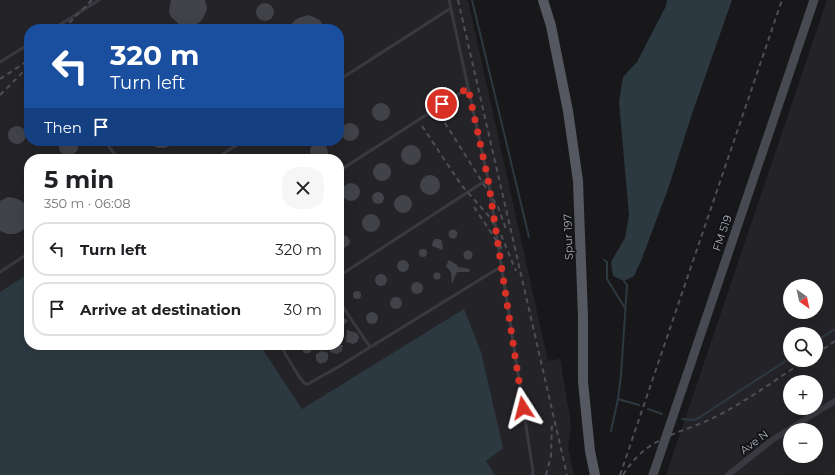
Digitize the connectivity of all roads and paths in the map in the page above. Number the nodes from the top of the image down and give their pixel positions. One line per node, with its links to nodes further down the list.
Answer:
1 (99, 0): 6 (lane)
2 (449, 0): 5 (lane)
3 (543, 0): 24 (main road, Spur 197)
4 (814, 0): 25 (main road, FM 519 / FM 519)
5 (451, 8): 9 (lane); 10 (lane)
6 (61, 24)
7 (24, 47): 8 (lane)
8 (0, 62)
9 (344, 77)
10 (468, 88): 13 (lane); 14 (lane)
11 (235, 146): 12 (lane)
12 (223, 154)
13 (344, 168)
14 (488, 179): 16 (lane); 18 (lane)
15 (24, 256): 17 (lane)
16 (502, 266): 20 (lane); 23 (lane)
17 (0, 272)
18 (344, 273)
19 (344, 308): 20 (lane)
20 (370, 347): 21 (lane)
21 (283, 350)
22 (835, 401): 26 (street, Ave N)
23 (532, 475)
24 (595, 475)
25 (653, 475)
26 (728, 475)

